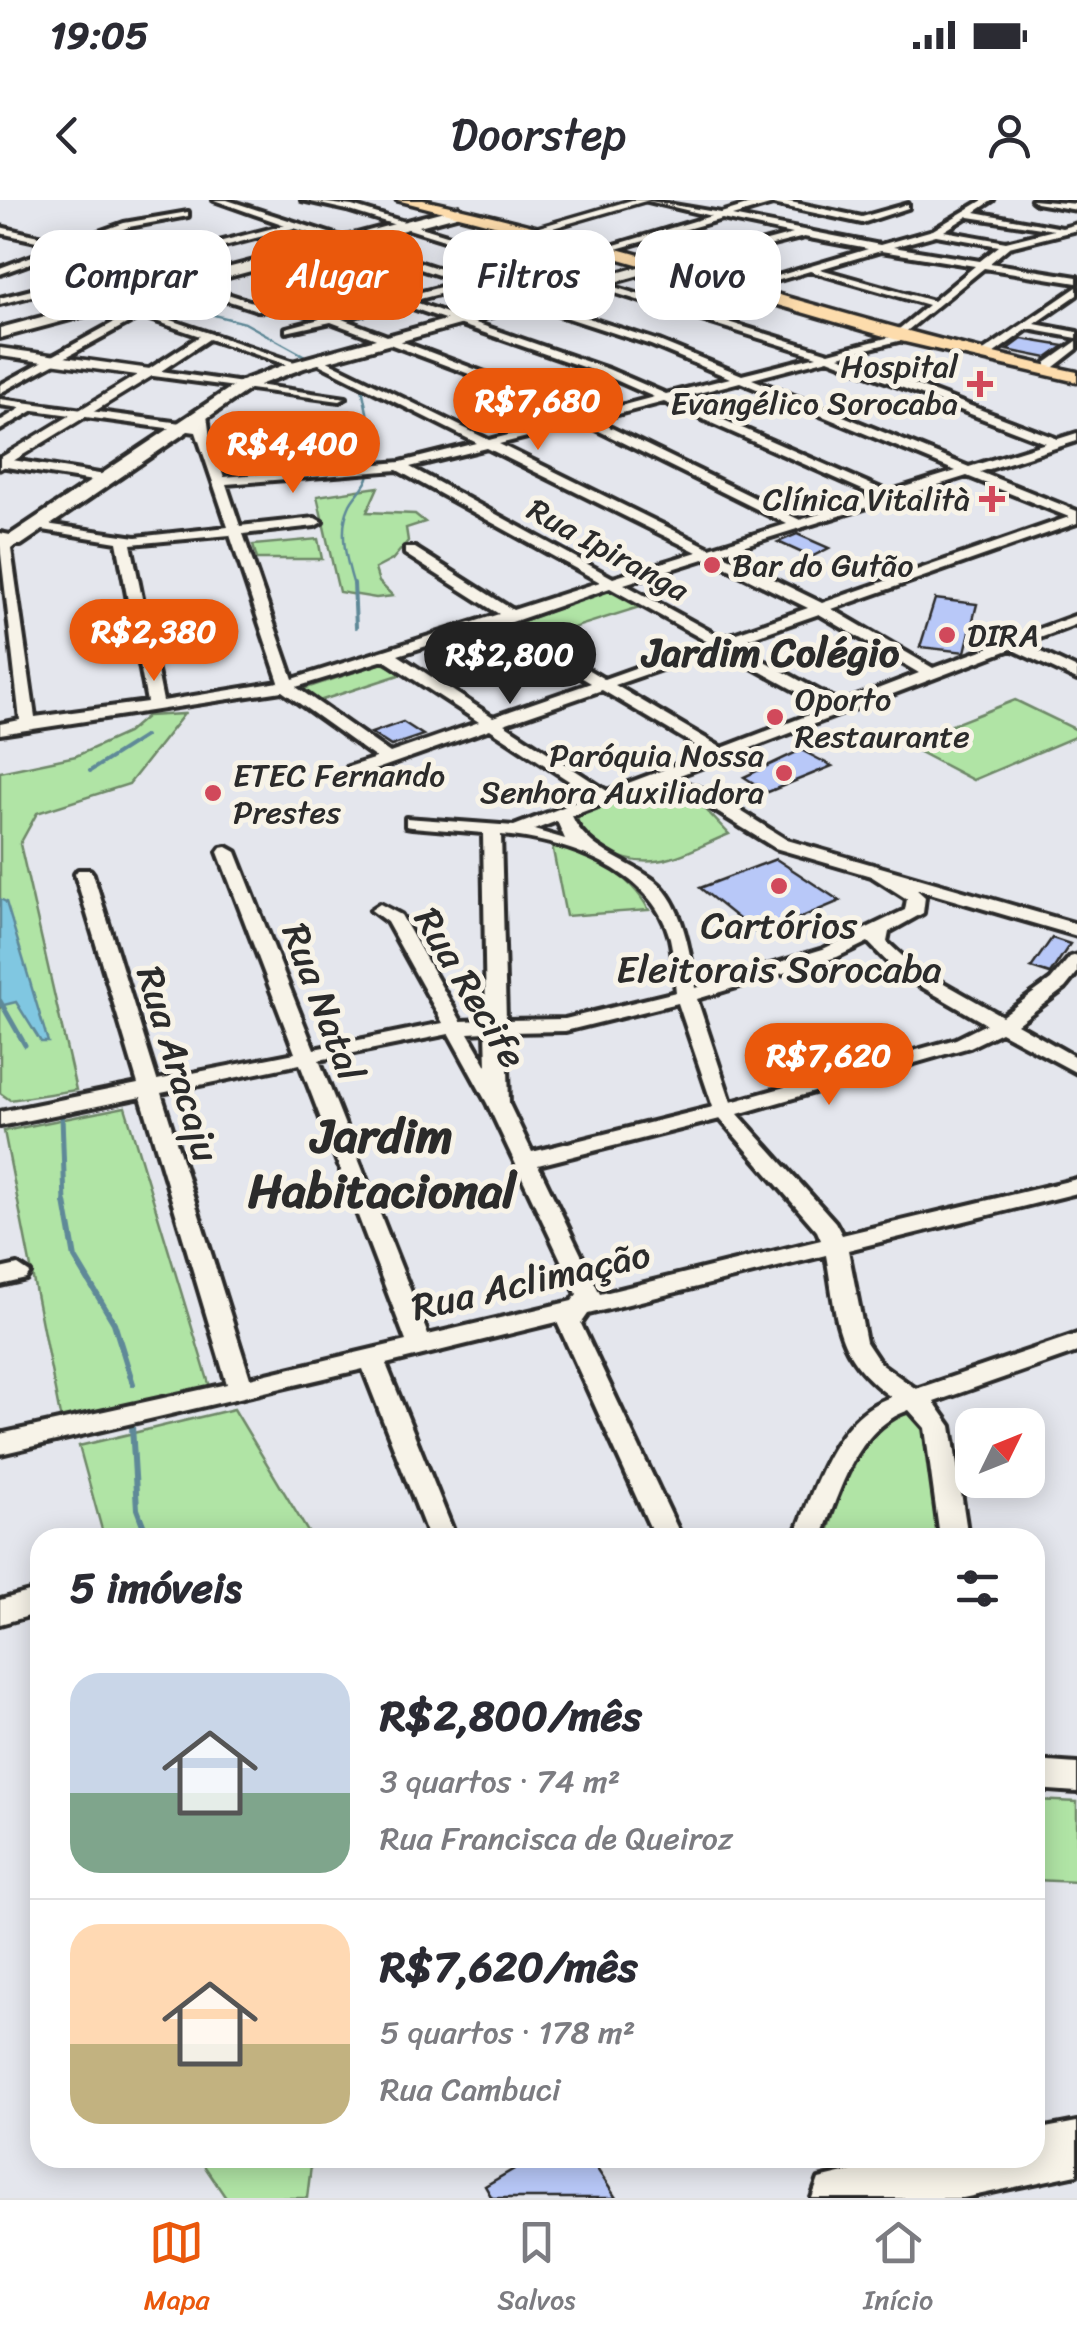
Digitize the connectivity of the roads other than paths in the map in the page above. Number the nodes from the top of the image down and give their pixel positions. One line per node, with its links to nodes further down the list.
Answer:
1 (181, 200): 22 (street)
2 (218, 200): 13 (street)
3 (300, 200): 18 (street)
4 (404, 200): 14 (main road)
5 (426, 200): 20 (main road)
6 (646, 200): 16 (street); 20 (street)
7 (772, 200): 8 (street); 16 (street)
8 (879, 200)
9 (989, 200): 15 (street)
10 (1036, 200): 12 (street)
11 (271, 206): 13 (street)
12 (1077, 207)
13 (252, 211): 17 (street)
14 (458, 212): 18 (main road); 20 (main road)
15 (968, 214): 19 (street); 26 (street)
16 (720, 216): 27 (street); 33 (street)
17 (296, 225): 23 (street); 31 (street)
18 (406, 226): 24 (main road); 29 (street)
19 (1072, 228): 32 (street)
20 (538, 229): 25 (main road)
21 (0, 230): 28 (street)
22 (114, 230)
23 (310, 230)
24 (391, 230)
25 (542, 230)
26 (936, 232): 32 (street); 34 (street)
27 (804, 234): 30 (street); 34 (street)
28 (30, 237)
29 (443, 238)
30 (781, 240)
31 (231, 241)
32 (1006, 245): 36 (street)
33 (615, 246)
34 (883, 249): 36 (street); 38 (street)
35 (30, 259): 37 (street)
36 (980, 264): 41 (street); 48 (street)
37 (2, 268): 39 (street)
38 (814, 270): 40 (street); 48 (street)
39 (25, 274)
40 (781, 278)
41 (1077, 280)
42 (615, 290): 67 (street)
43 (1077, 290): 58 (street)
44 (30, 294): 47 (street)
45 (781, 296): 61 (main road)
46 (781, 299): 61 (main road)
47 (0, 301)
48 (934, 304): 61 (street)
49 (423, 308): 57 (street)
50 (48, 320): 60 (main road)
51 (125, 320): 69 (street)
52 (160, 320): 63 (street)
53 (328, 320): 59 (street)
54 (335, 320): 64 (street)
55 (464, 320): 57 (main road)
56 (584, 320): 75 (street)
57 (460, 321): 64 (main road); 78 (street)
58 (1026, 326): 62 (street); 68 (street)
59 (290, 330)
60 (0, 333)
61 (898, 334): 67 (street); 68 (main road); 74 (main road)
62 (1077, 335)
63 (207, 336): 72 (street); 73 (street)
64 (390, 340): 70 (main road); 83 (street)
65 (1077, 344): 71 (street)
66 (0, 352): 69 (street)
67 (824, 354): 75 (street); 88 (street)
68 (986, 354): 71 (main road)
69 (52, 358): 73 (street); 77 (street)
70 (319, 360): 72 (main road); 89 (street)
71 (1050, 365): 74 (main road)
72 (298, 366): 76 (main road)
73 (150, 373): 76 (street); 82 (street)
74 (1077, 374)
75 (736, 377): 78 (street); 92 (street)
76 (245, 385): 79 (street); 86 (main road)
77 (0, 390)
78 (661, 396): 83 (street); 95 (street)
79 (340, 398)
80 (0, 402): 81 (street)
81 (32, 407): 82 (street); 84 (street)
82 (82, 414): 85 (street); 90 (street)
83 (578, 418): 89 (street); 98 (street)
84 (0, 426)
85 (180, 428): 86 (main road); 93 (main road)
86 (203, 429): 87 (street); 94 (street)
87 (342, 432)
88 (1070, 438): 92 (street)
89 (486, 442): 91 (street); 104 (street)
90 (0, 463): 93 (street)
91 (392, 465): 94 (street); 105 (street, Rua Ipiranga)
92 (968, 472): 95 (street); 96 (street)
93 (105, 479): 99 (main road)
94 (219, 481): 100 (street)
95 (888, 498): 98 (street)
96 (1077, 518): 106 (street)
97 (315, 522): 100 (street)
98 (800, 524): 104 (street)
99 (37, 525): 101 (main road); 102 (street)
100 (236, 530): 102 (street); 116 (street)
101 (7, 540): 112 (street)
102 (123, 540): 118 (street)
103 (410, 551): 107 (street)
104 (709, 553): 105 (street); 106 (street)
105 (613, 583): 107 (street); 109 (street, Rua Ipiranga)
106 (822, 609): 109 (street); 114 (street)
107 (505, 617): 111 (street); 117 (street)
108 (1077, 619): 110 (street)
109 (722, 644): 117 (street); 119 (street, Rua Ipiranga)
110 (1012, 644): 114 (street); 115 (street)
111 (388, 655): 116 (street); 121 (street)
112 (22, 670): 113 (street); 120 (street)
113 (0, 674)
114 (932, 675): 119 (street)
115 (1077, 675)
116 (288, 685): 118 (street); 124 (street)
117 (604, 685): 121 (street); 123 (street)
118 (156, 707): 120 (street)
119 (842, 710): 123 (street)
120 (28, 722): 122 (street)
121 (493, 724): 124 (street); 128 (street)
122 (0, 728)
123 (723, 756): 125 (street)
124 (388, 759): 126 (street)
125 (703, 762): 127 (street); 129 (street)
126 (354, 771)
127 (654, 781): 128 (street); 129 (street)
128 (606, 798): 130 (street)
129 (714, 802): 136 (street)
130 (563, 814): 133 (street); 134 (street)
131 (412, 822): 132 (street)
132 (492, 830): 133 (street); 151 (street)
133 (516, 831): 134 (street)
134 (592, 851): 145 (street)
135 (227, 852): 152 (street, Rua Natal)
136 (877, 872): 138 (street); 140 (street)
137 (84, 874): 154 (street, Rua Aracaju)
138 (941, 890): 140 (street); 141 (street)
139 (380, 910): 150 (street, Rua Recife)
140 (914, 913): 142 (street)
141 (1077, 930)
142 (880, 932): 143 (street); 146 (street)
143 (830, 953): 146 (street); 147 (street)
144 (1077, 960): 149 (street)
145 (686, 968): 147 (street); 148 (street)
146 (905, 970): 149 (street)
147 (734, 984): 148 (street)
148 (686, 996): 151 (street); 156 (street)
149 (1003, 1025): 153 (street); 156 (street)
150 (452, 1026): 151 (street); 152 (street); 155 (street, Rua Recife)
151 (499, 1027): 155 (street)
152 (306, 1056): 154 (street); 163 (street, Rua Natal)
153 (1077, 1067)
154 (149, 1088): 157 (street); 165 (street, Rua Aracaju)
155 (498, 1104): 158 (street, Rua Recife)
156 (725, 1111): 158 (street); 160 (street)
157 (4, 1115)
158 (529, 1160): 161 (street, Rua Recife)
159 (1077, 1186): 160 (street, Rua Aclimação)
160 (833, 1243): 161 (street, Rua Aclimação); 166 (street)
161 (576, 1310): 163 (street, Rua Aclimação); 169 (street)
162 (1077, 1343): 166 (street)
163 (420, 1345): 164 (street, Rua Aclimação)
164 (371, 1358): 165 (street, Rua Aclimação); 168 (street)
165 (241, 1389): 167 (street, Rua Aclimação)
166 (908, 1398): 170 (street); 171 (street)
167 (0, 1444)
168 (439, 1528)
169 (664, 1528)
170 (811, 1528)
171 (953, 1528)
172 (30, 1604): 173 (street)
173 (0, 1612)
174 (1045, 1776): 175 (street)
175 (1077, 1778)
176 (971, 2175): 177 (main road)
177 (838, 2198)

